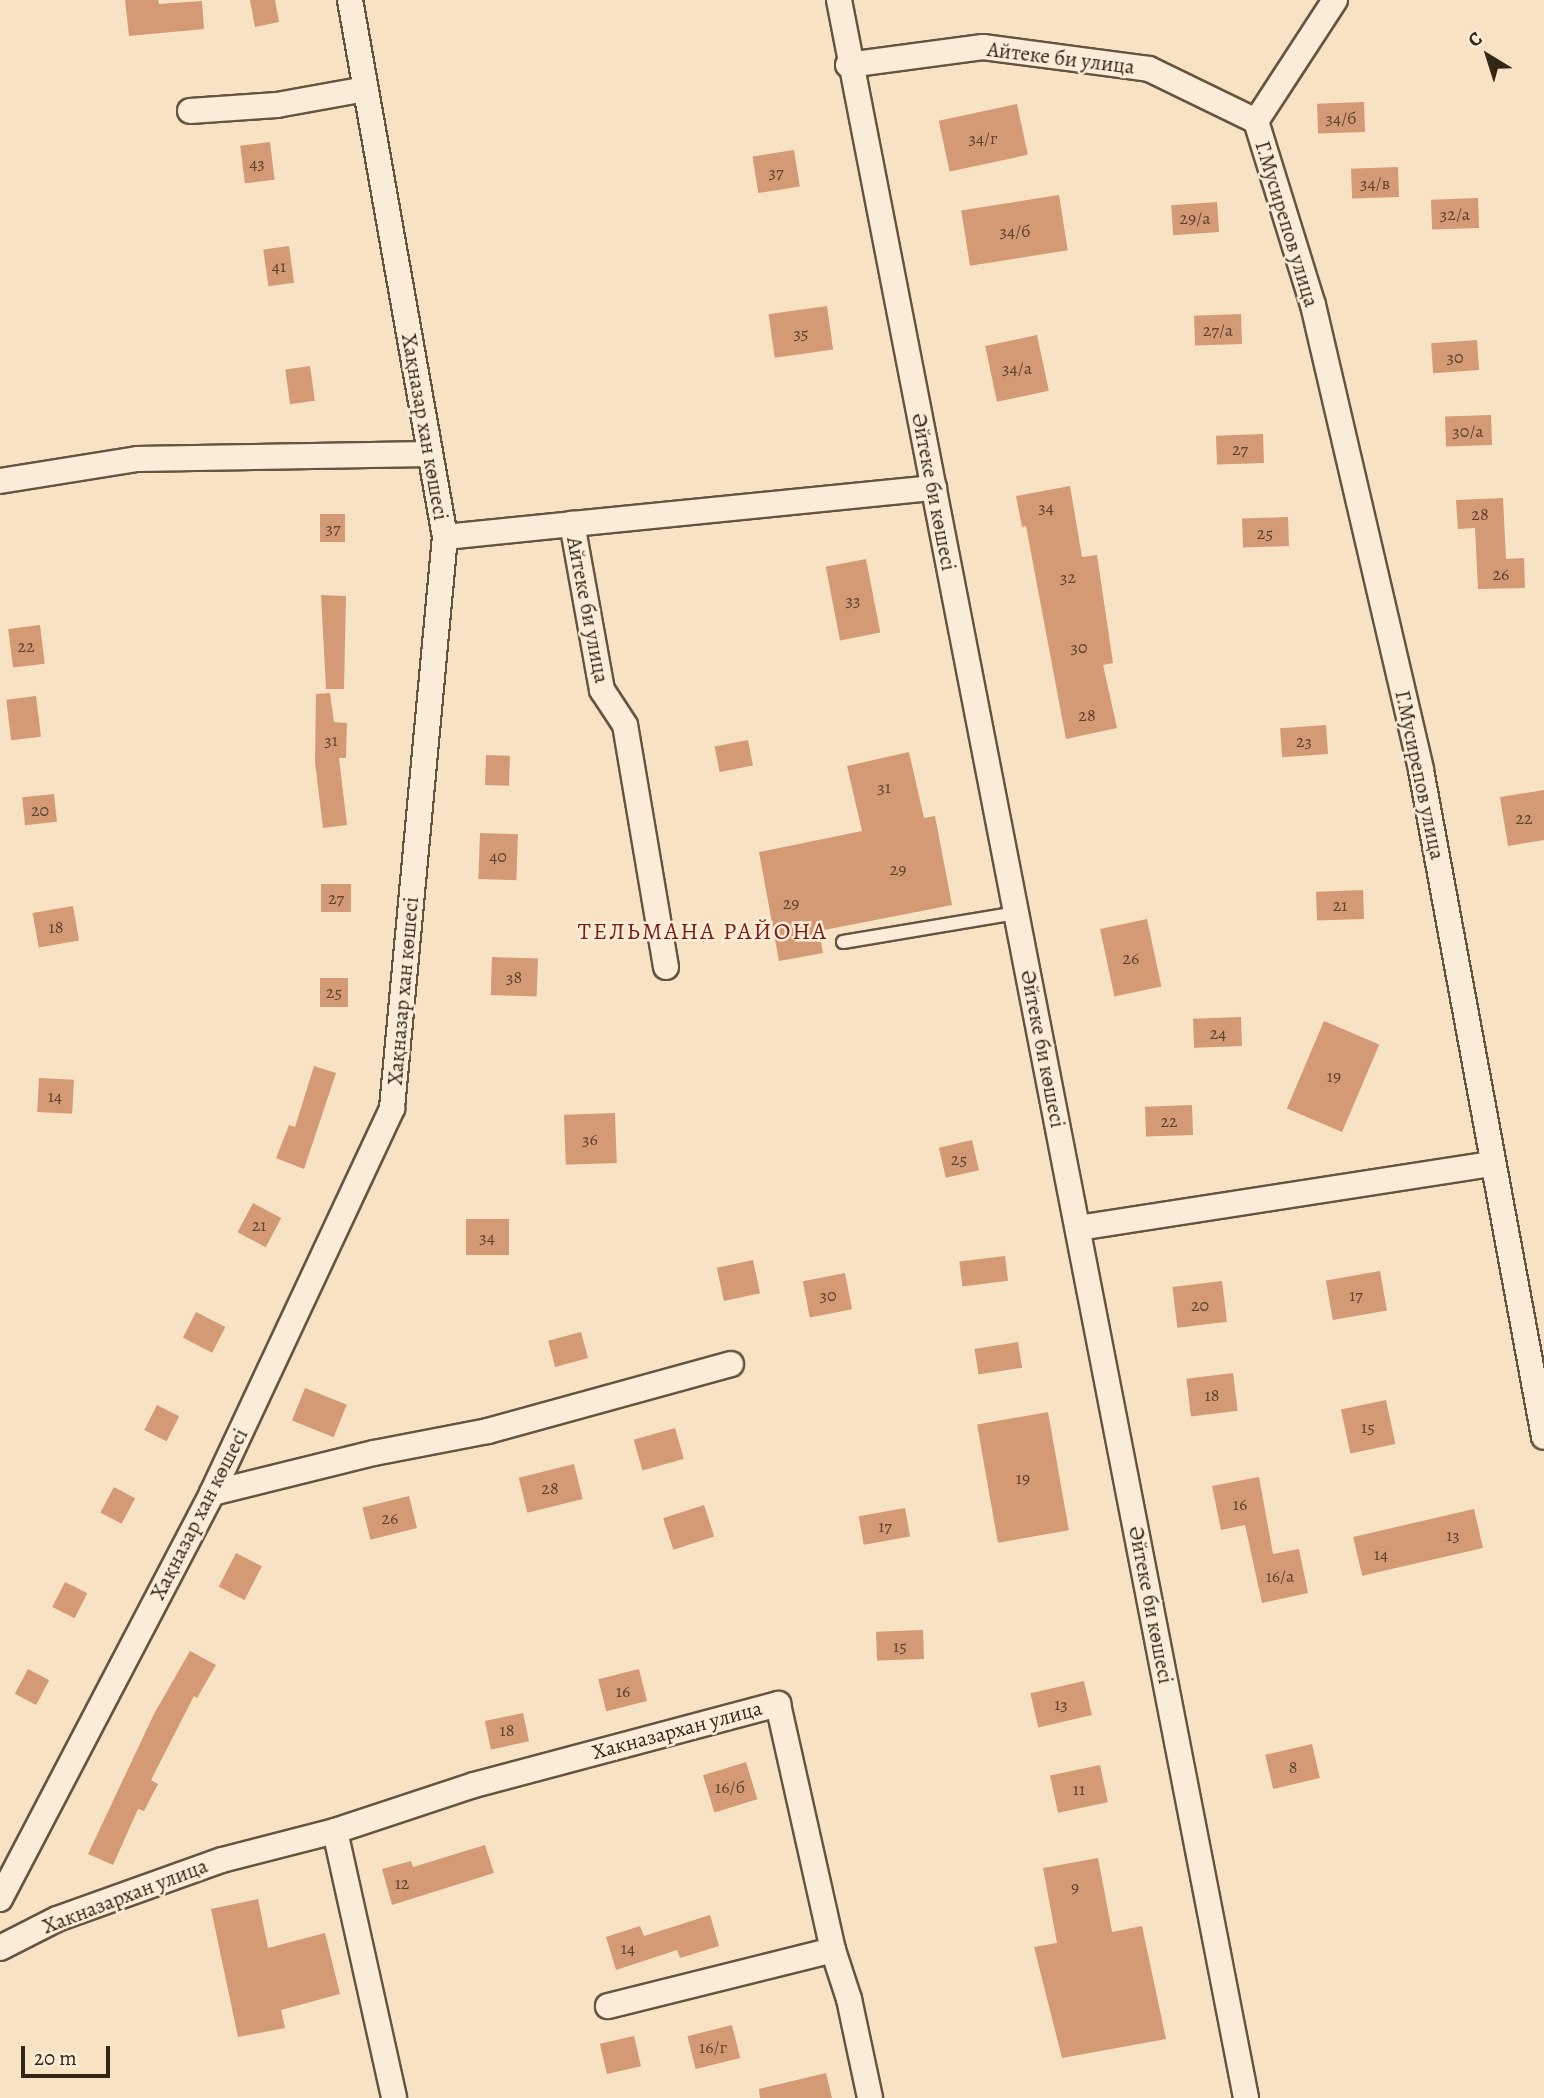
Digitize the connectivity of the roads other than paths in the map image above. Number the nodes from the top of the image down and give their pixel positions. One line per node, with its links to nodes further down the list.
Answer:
1 (350, 0): 6 (street, Хақназар хан көшесі)
2 (839, 0): 4 (street, Әйтеке би көшесі)
3 (1335, 0): 8 (street, Г.Мусирепов улица)
4 (848, 65): 5 (street, Айтеке би улица); 11 (street, Әйтеке би көшесі)
5 (1149, 69): 8 (street, Г.Мусирепов улица)
6 (366, 89): 7 (street); 9 (street, Хақназар хан көшесі)
7 (190, 111)
8 (1256, 121): 17 (street, Г.Мусирепов улица)
9 (429, 454): 10 (street); 13 (street, Хақназар хан көшесі)
10 (0, 481)
11 (934, 488): 12 (street, Айтеке би улица); 14 (street, Әйтеке би көшесі)
12 (572, 524): 13 (street); 16 (street, Айтеке би улица)
13 (445, 537): 21 (street, Хақназар хан көшесі)
14 (1016, 913): 15 (lane); 18 (street, Әйтеке би көшесі)
15 (843, 942)
16 (666, 967)
17 (1491, 1164): 18 (street); 20 (street, Г.Мусирепов улица)
18 (1078, 1228): 29 (street, Әйтеке би көшесі)
19 (731, 1364): 21 (street)
20 (1544, 1437)
21 (212, 1493): 23 (street, Хақназар хан көшесі)
22 (335, 1830): 24 (street, Хакназархан улица); 25 (street, Хакназархан улица); 27 (street)
23 (0, 1899)
24 (0, 1948)
25 (833, 1950): 26 (street); 28 (street, Хакназархан улица)
26 (608, 2006)
27 (394, 2098)
28 (870, 2098)
29 (1246, 2098)

